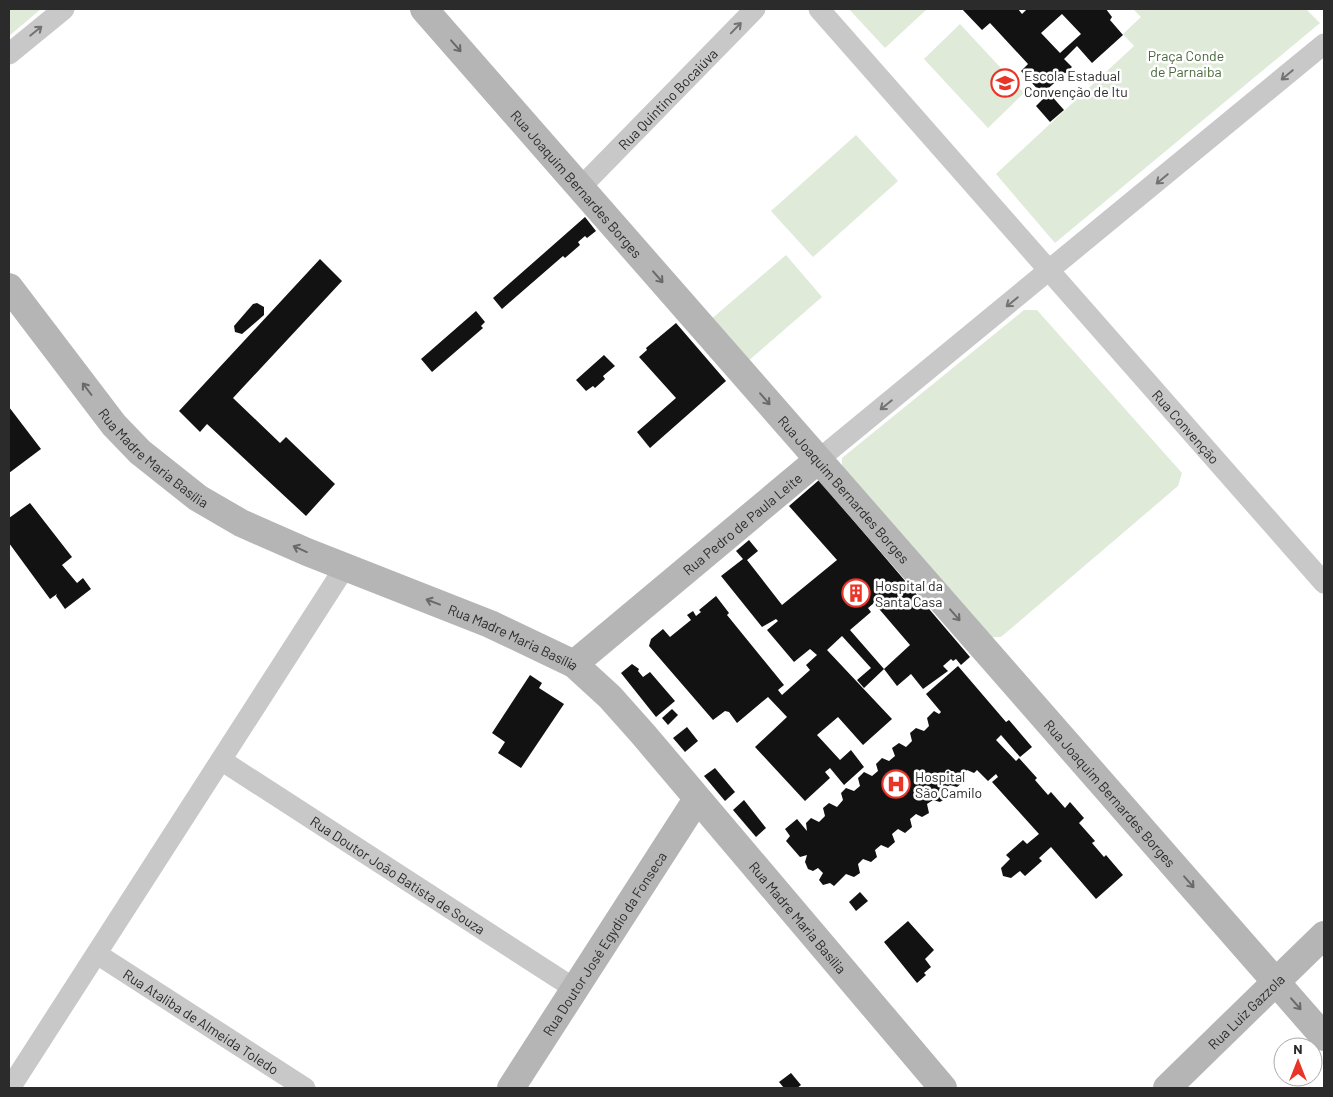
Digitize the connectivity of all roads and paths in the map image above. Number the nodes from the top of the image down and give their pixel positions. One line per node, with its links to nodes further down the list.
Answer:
1 (64, 9): 6 (street, one-way to 1)
2 (424, 9): 7 (street, Rua Joaquim Bernardes Borges, one-way to 7)
3 (755, 9): 7 (street, Rua Quintino Bocaiúva, one-way to 3)
4 (818, 9): 8 (street)
5 (1324, 44): 8 (street, one-way to 8)
6 (9, 54)
7 (580, 188): 10 (street, Rua Joaquim Bernardes Borges, one-way to 10)
8 (1050, 271): 10 (street, Rua Pedro de Paula Leite, one-way to 10); 12 (street, Rua Convenção)
9 (9, 287): 11 (street, Rua Madre Maria Basília, one-way to 9)
10 (818, 460): 13 (street, Rua Pedro de Paula Leite); 18 (street, Rua Joaquim Bernardes Borges, one-way to 18)
11 (345, 567): 13 (street, Rua Madre Maria Basília, one-way to 11); 14 (street)
12 (1324, 583)
13 (574, 664): 15 (street, Rua Madre Maria Basília)
14 (221, 760): 17 (street); 19 (street, Rua Doutor João Batista de Souza)
15 (697, 799): 19 (street, Rua Doutor José Egydio da Fonseca); 24 (street, Rua Madre Maria Basília)
16 (1324, 935): 18 (street, Rua Luiz Gazzola)
17 (97, 954): 21 (street); 22 (street, Rua Ataliba de Almeida Toledo)
18 (1277, 981): 20 (street, Rua Joaquim Bernardes Borges, one-way to 20); 25 (street, Rua Luiz Gazzola)
19 (575, 989): 23 (street, Rua Doutor José Egydio da Fonseca)
20 (1324, 1036)
21 (10, 1088)
22 (304, 1088)
23 (511, 1088)
24 (943, 1088)
25 (1167, 1088)

